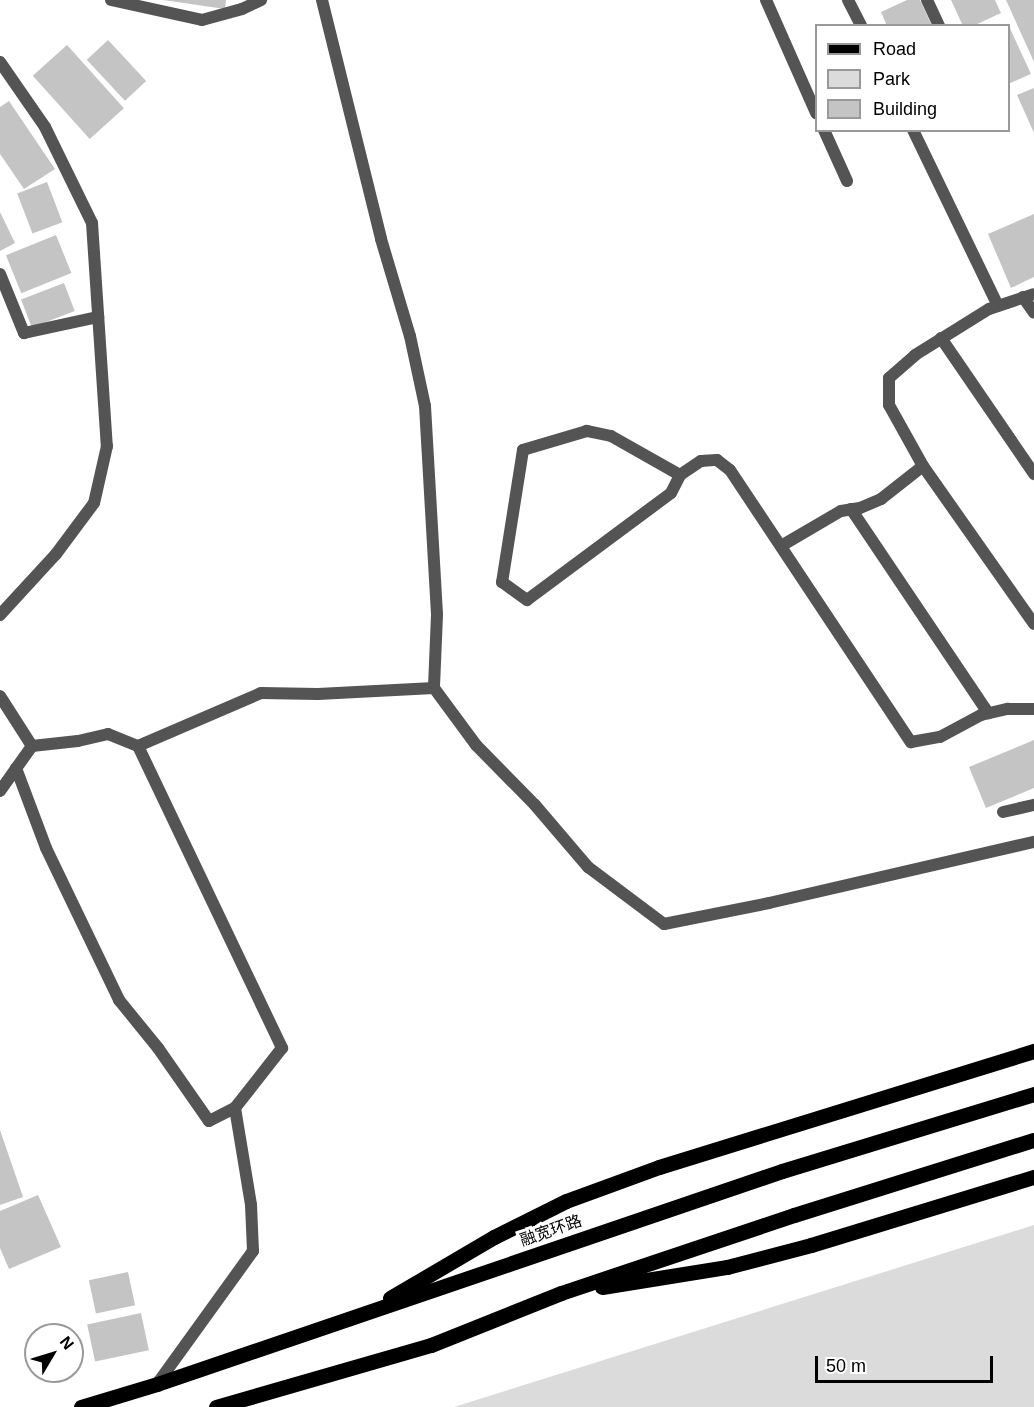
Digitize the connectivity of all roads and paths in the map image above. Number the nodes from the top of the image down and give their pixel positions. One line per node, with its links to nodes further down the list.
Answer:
1 (111, 0): 2 (street)
2 (261, 0)
3 (322, 0): 27 (street)
4 (766, 0): 10 (street)
5 (848, 0): 7 (street)
6 (927, 0): 8 (street)
7 (860, 24)
8 (938, 24)
9 (0, 62): 18 (street)
10 (815, 111)
11 (825, 132): 13 (street)
12 (914, 132): 16 (street)
13 (847, 181)
14 (0, 274): 18 (street)
15 (1029, 295): 16 (street); 17 (street)
16 (998, 306): 19 (street)
17 (1034, 313)
18 (98, 317): 25 (street)
19 (941, 338): 20 (street); 21 (street)
20 (923, 466): 23 (street); 26 (street)
21 (1034, 474)
22 (680, 475): 22 (street); 24 (street)
23 (851, 509): 24 (street); 30 (street)
24 (781, 546): 30 (street)
25 (0, 615)
26 (1034, 624)
27 (434, 688): 32 (street); 37 (street)
28 (0, 696): 31 (street)
29 (1034, 709): 30 (street)
30 (988, 713)
31 (32, 746): 32 (street); 33 (street)
32 (138, 746): 40 (street)
33 (16, 768): 34 (street); 40 (street)
34 (0, 791)
35 (1034, 805): 36 (street)
36 (1003, 812)
37 (1034, 842)
38 (1034, 1051): 44 (main road)
39 (1034, 1094): 44 (main road, 融宽环路)
40 (235, 1108): 45 (street)
41 (1034, 1140): 43 (main road)
42 (1034, 1177): 43 (main road)
43 (561, 1293): 47 (main road)
44 (364, 1314): 45 (main road, 融宽环路)
45 (158, 1384): 46 (main road, 融宽环路)
46 (81, 1407)
47 (216, 1407)

